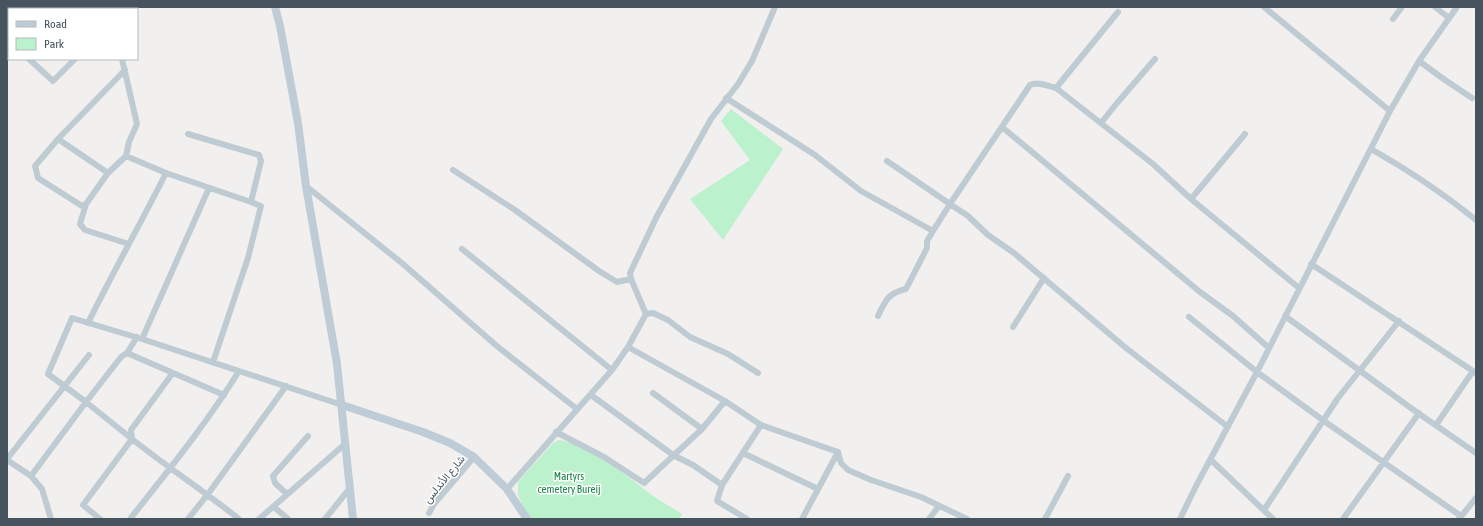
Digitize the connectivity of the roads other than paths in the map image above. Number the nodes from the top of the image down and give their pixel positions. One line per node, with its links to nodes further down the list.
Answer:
1 (275, 7): 31 (street)
2 (775, 7): 17 (street)
3 (1264, 7): 19 (street)
4 (1402, 7): 9 (street)
5 (1436, 7): 8 (street)
6 (1457, 7): 8 (street)
7 (1118, 12): 16 (street)
8 (1449, 18): 14 (street)
9 (1393, 19)
10 (1155, 59): 20 (street)
11 (30, 60): 12 (street)
12 (74, 60)
13 (122, 60): 15 (street)
14 (1419, 61): 18 (street); 19 (street)
15 (125, 70): 24 (street); 26 (street)
16 (1056, 88): 20 (street); 21 (street)
17 (726, 98): 38 (street); 43 (street)
18 (1472, 98)
19 (1390, 111): 25 (street)
20 (1101, 123): 33 (street)
21 (1002, 127): 36 (street); 54 (street)
22 (188, 134): 34 (street)
23 (1246, 134): 33 (street)
24 (58, 139): 29 (street); 35 (street)
25 (1371, 149): 37 (street); 41 (street)
26 (126, 156): 29 (street); 30 (street)
27 (887, 160): 36 (street)
28 (453, 170): 43 (street)
29 (108, 173): 35 (street)
30 (166, 173): 32 (street); 39 (street)
31 (306, 186): 72 (street); 73 (street)
32 (209, 188): 34 (street); 52 (street)
33 (1191, 199): 44 (street)
34 (251, 202): 57 (street)
35 (86, 204): 39 (street)
36 (950, 204): 38 (street); 42 (street)
37 (1476, 220)
38 (933, 231): 46 (street)
39 (129, 244): 50 (street)
40 (462, 249): 58 (street)
41 (1311, 264): 44 (street); 49 (street)
42 (1044, 278): 51 (street); 78 (street)
43 (631, 279): 45 (street)
44 (1299, 288): 48 (street)
45 (646, 314): 53 (street); 63 (street)
46 (878, 316)
47 (1189, 316): 61 (street)
48 (1285, 316): 54 (street); 60 (street)
49 (1398, 321): 60 (street); 62 (street)
50 (88, 323): 52 (street); 65 (street)
51 (1013, 328)
52 (140, 338): 55 (street); 57 (street)
53 (628, 347): 58 (street); 70 (street)
54 (1269, 348): 61 (street)
55 (127, 353): 64 (street); 71 (street)
56 (89, 356): 65 (street)
57 (213, 362): 59 (street)
58 (612, 370): 68 (street)
59 (239, 371): 66 (street); 69 (street)
60 (1360, 371): 74 (street); 75 (street)
61 (1257, 372): 75 (street); 78 (street)
62 (1474, 372): 77 (street)
63 (758, 373)
64 (172, 374): 69 (street); 82 (street)
65 (64, 386): 71 (street); 89 (street)
66 (286, 386): 72 (street); 99 (street)
67 (653, 393): 79 (street)
68 (591, 395): 73 (street); 87 (street)
69 (224, 396): 92 (street)
70 (725, 401): 76 (street); 79 (street)
71 (86, 402): 82 (street); 93 (street)
72 (342, 405): 83 (street); 88 (street)
73 (577, 409): 80 (street)
74 (1419, 413): 77 (street); 91 (street)
75 (1324, 421): 91 (street); 104 (street)
76 (761, 425): 84 (street); 85 (street)
77 (1436, 425): 86 (street)
78 (1228, 427): 90 (street)
79 (702, 429): 87 (street)
80 (556, 432): 87 (street); 97 (street)
81 (308, 436): 100 (street)
82 (132, 439): 92 (street); 108 (street)
83 (346, 444): 96 (street); 100 (street)
84 (838, 452): 98 (street); 102 (street)
85 (743, 453): 95 (street); 98 (street)
86 (1476, 453)
87 (673, 455): 95 (street)
88 (474, 457): 97 (street); 105 (street, شارع الأندلس)
89 (7, 460): 93 (street)
90 (1211, 460): 104 (street); 122 (street)
91 (1383, 462): 106 (street); 124 (street)
92 (170, 469): 99 (street); 109 (street)
93 (32, 476): 107 (street)
94 (1068, 476): 121 (street)
95 (722, 485): 117 (street)
96 (350, 488): 114 (street); 115 (street)
97 (507, 489): 116 (street)
98 (818, 489): 118 (street)
99 (208, 494): 110 (street); 111 (street)
100 (287, 494): 103 (street)
101 (1476, 498): 106 (street)
102 (939, 506): 119 (street); 120 (street)
103 (274, 507): 112 (street); 113 (street)
104 (1264, 510): 123 (street)
105 (429, 513)
106 (1460, 518)
107 (51, 519)
108 (100, 519)
109 (130, 519)
110 (188, 519)
111 (239, 519)
112 (260, 519)
113 (288, 519)
114 (325, 519)
115 (353, 519)
116 (527, 519)
117 (747, 519)
118 (802, 519)
119 (929, 519)
120 (967, 519)
121 (1045, 519)
122 (1180, 519)
123 (1273, 519)
124 (1343, 519)

